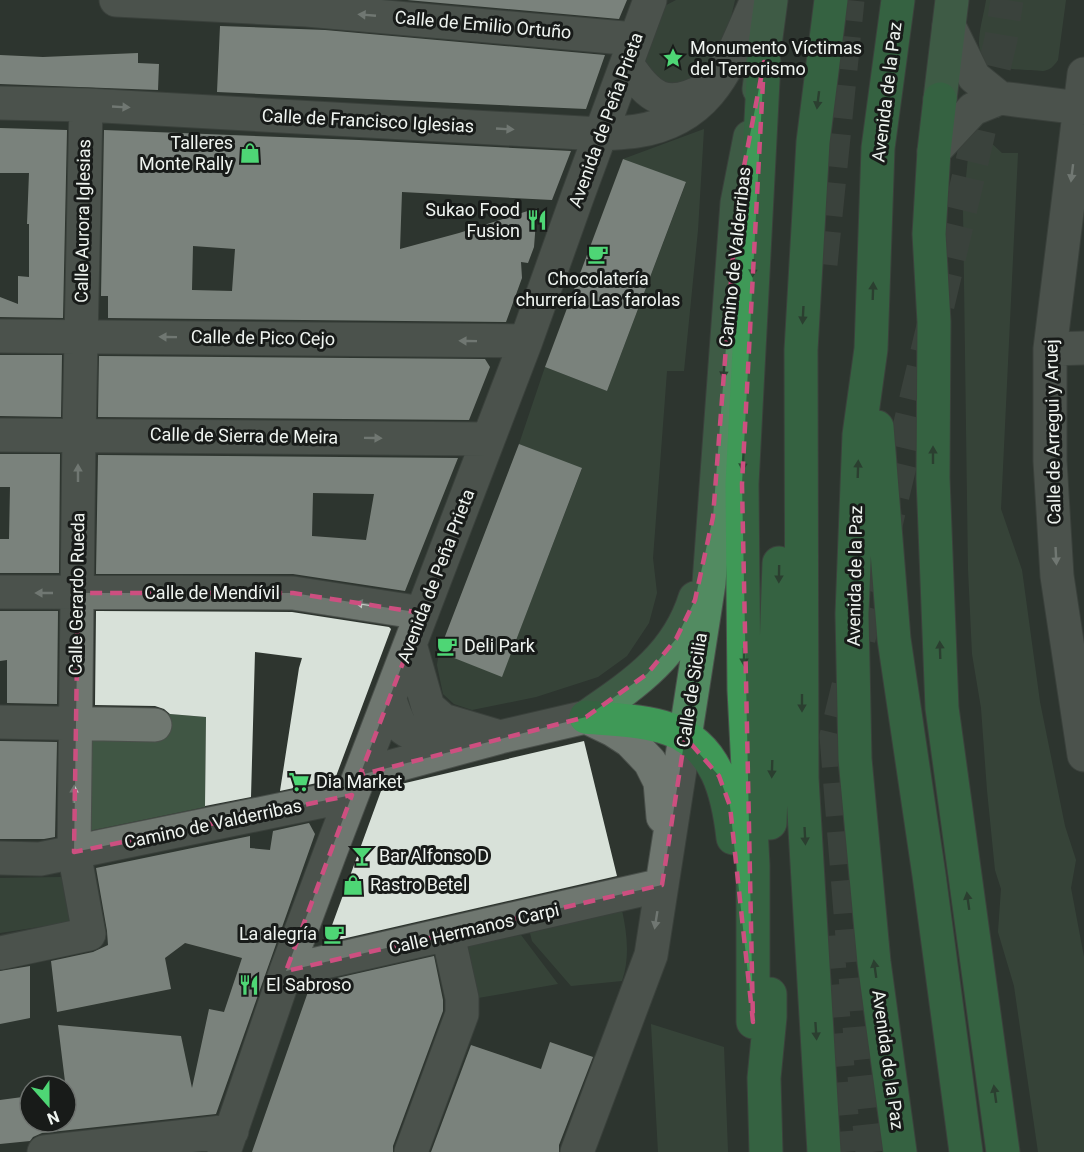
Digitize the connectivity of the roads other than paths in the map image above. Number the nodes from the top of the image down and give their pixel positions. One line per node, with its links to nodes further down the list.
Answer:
1 (116, 0): 7 (street, Calle de Emilio Ortuño)
2 (650, 0): 10 (street, Avenida de Peña Prieta)
3 (757, 0): 13 (street, Calle de Francisco Iglesias)
4 (771, 0): 11 (main road, Camino de Valderribas)
5 (831, 0): 27 (highway, one-way to 27)
6 (898, 0): 26 (highway, Avenida de la Paz, one-way to 6)
7 (306, 5): 8 (street, Calle de Emilio Ortuño, one-way to 7)
8 (517, 13): 10 (street, Calle de Emilio Ortuño)
9 (951, 13): 14 (street); 15 (main road)
10 (631, 51): 13 (street); 19 (street, Avenida de Peña Prieta)
11 (764, 62): 31 (main road, Camino de Valderribas, one-way to 31); 53 (highway, one-way to 53)
12 (1084, 74): 18 (street, Calle de Arregui y Aruej)
13 (719, 81): 19 (street, Calle de Francisco Iglesias)
14 (1000, 98): 18 (street); 20 (street)
15 (940, 99): 20 (highway)
16 (0, 103): 17 (street, Calle de Francisco Iglesias)
17 (86, 105): 19 (street, Calle de Francisco Iglesias, one-way to 19); 22 (street, Calle Aurora Iglesias)
18 (1080, 108): 24 (street, Calle de Arregui y Aruej, one-way to 24)
19 (600, 134): 23 (street, Avenida de Peña Prieta)
20 (934, 151): 37 (highway, one-way to 20)
21 (0, 336): 22 (street, Calle de Pico Cejo)
22 (81, 336): 23 (street, Calle de Pico Cejo, one-way to 22); 29 (street, Calle Gerardo Rueda)
23 (526, 341): 30 (street, Avenida de Peña Prieta)
24 (1050, 348): 25 (street); 44 (street, Calle de Arregui y Aruej, one-way to 44)
25 (1084, 348)
26 (871, 349): 49 (highway); 60 (highway, Avenida de la Paz, one-way to 26)
27 (801, 350): 53 (highway, one-way to 53); 59 (highway, one-way to 59)
28 (0, 435): 29 (street, Calle de Sierra de Meira)
29 (79, 435): 30 (street, Calle de Sierra de Meira, one-way to 30); 33 (street, Calle Gerardo Rueda, one-way to 29)
30 (488, 438): 34 (street, Avenida de Peña Prieta)
31 (713, 517): 38 (main road); 43 (main road, Calle de Sicilia)
32 (0, 592): 33 (street, Calle de Mendívil, one-way to 32)
33 (78, 592): 34 (street, Calle de Mendívil, one-way to 33); 40 (street, Calle Gerardo Rueda)
34 (422, 613): 35 (street, Avenida de Peña Prieta)
35 (410, 644): 36 (street, Avenida de Peña Prieta); 42 (street, Camino de Valderribas)
36 (389, 699): 42 (street, Camino de Valderribas); 45 (street, Avenida de Peña Prieta)
37 (942, 708): 49 (highway); 62 (highway, one-way to 37)
38 (586, 717): 42 (street, Camino de Valderribas); 43 (highway); 48 (street, Calle de Sicilia)
39 (0, 722): 40 (street)
40 (76, 724): 41 (street); 46 (street, Calle Gerardo Rueda, one-way to 40)
41 (155, 725)
42 (500, 737): 45 (street, Camino de Valderribas)
43 (686, 737): 48 (street, Calle de Sicilia); 53 (highway)
44 (1084, 755)
45 (356, 785): 46 (street, Camino de Valderribas); 52 (street, Avenida de Peña Prieta)
46 (74, 852): 47 (street, Camino de Valderribas); 51 (street)
47 (0, 858)
48 (664, 874): 50 (street, Calle Hermanos Carpi); 57 (street, Calle de Sicilia, one-way to 57)
49 (929, 875): 61 (highway)
50 (448, 935): 52 (street, Calle Hermanos Carpi); 56 (street)
51 (0, 953)
52 (286, 971): 54 (street, Avenida de Peña Prieta)
53 (762, 1019): 58 (highway)
54 (228, 1141): 55 (street)
55 (44, 1152)
56 (411, 1152)
57 (577, 1152)
58 (766, 1152)
59 (824, 1152)
60 (900, 1152)
61 (966, 1152)
62 (1003, 1152)

